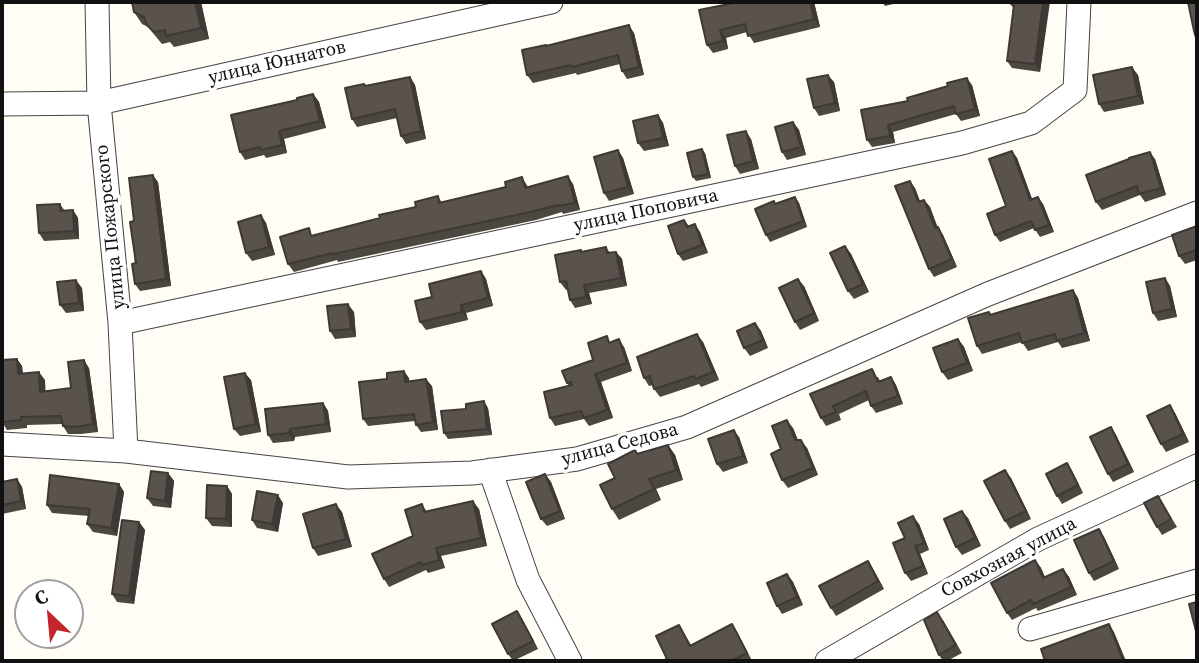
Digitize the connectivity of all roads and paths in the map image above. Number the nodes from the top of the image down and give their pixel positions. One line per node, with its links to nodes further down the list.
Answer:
1 (97, 2): 4 (street, улица Пожарского)
2 (551, 2): 4 (street, улица Юннатов)
3 (1079, 2): 7 (street, улица Поповича)
4 (99, 103): 5 (street, улица Юннатов); 7 (street, улица Пожарского)
5 (2, 104)
6 (1197, 213): 11 (street, улица Седова)
7 (120, 324): 9 (street, улица Пожарского)
8 (2, 444): 9 (street, улица Седова)
9 (126, 451): 11 (street, улица Седова)
10 (1197, 466): 15 (street, Совхозная улица)
11 (490, 470): 14 (street)
12 (1197, 581): 13 (street)
13 (1030, 629)
14 (570, 661)
15 (827, 661)

